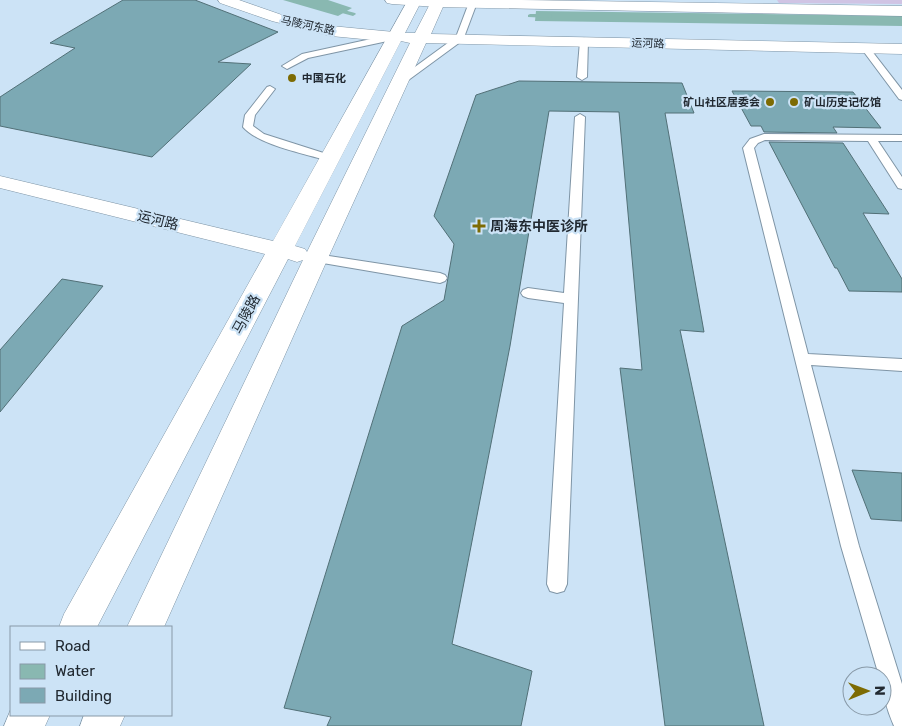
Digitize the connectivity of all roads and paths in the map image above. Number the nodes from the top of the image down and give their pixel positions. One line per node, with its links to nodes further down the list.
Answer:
1 (225, 0): 6 (street, 马陵河东路)
2 (419, 1): 3 (street); 6 (street, 马陵路); 7 (street)
3 (474, 2): 4 (street); 8 (lane)
4 (656, 3): 5 (street)
5 (902, 11)
6 (394, 38): 7 (street, 运河路); 12 (lane); 20 (street, 马陵路)
7 (420, 38): 8 (street, 运河路); 14 (street)
8 (460, 38): 9 (street, 运河路); 14 (lane)
9 (584, 41): 10 (street, 运河路); 13 (lane)
10 (865, 48): 11 (street, 运河路); 16 (lane)
11 (902, 49)
12 (288, 66)
13 (582, 77)
14 (400, 82): 24 (street)
15 (270, 89): 20 (lane)
16 (902, 97)
17 (580, 117): 27 (lane)
18 (871, 138): 19 (lane); 22 (lane); 28 (lane)
19 (902, 138)
20 (329, 158): 23 (street, 马陵路)
21 (0, 182): 23 (street, 运河路)
22 (902, 186)
23 (280, 250): 24 (street, 运河路); 31 (street, 马陵路)
24 (316, 258): 25 (lane); 32 (street)
25 (440, 278)
26 (528, 293): 27 (lane)
27 (571, 299): 30 (lane)
28 (802, 359): 29 (lane); 33 (lane)
29 (902, 365)
30 (557, 584)
31 (78, 626)
32 (146, 626)
33 (902, 718)

